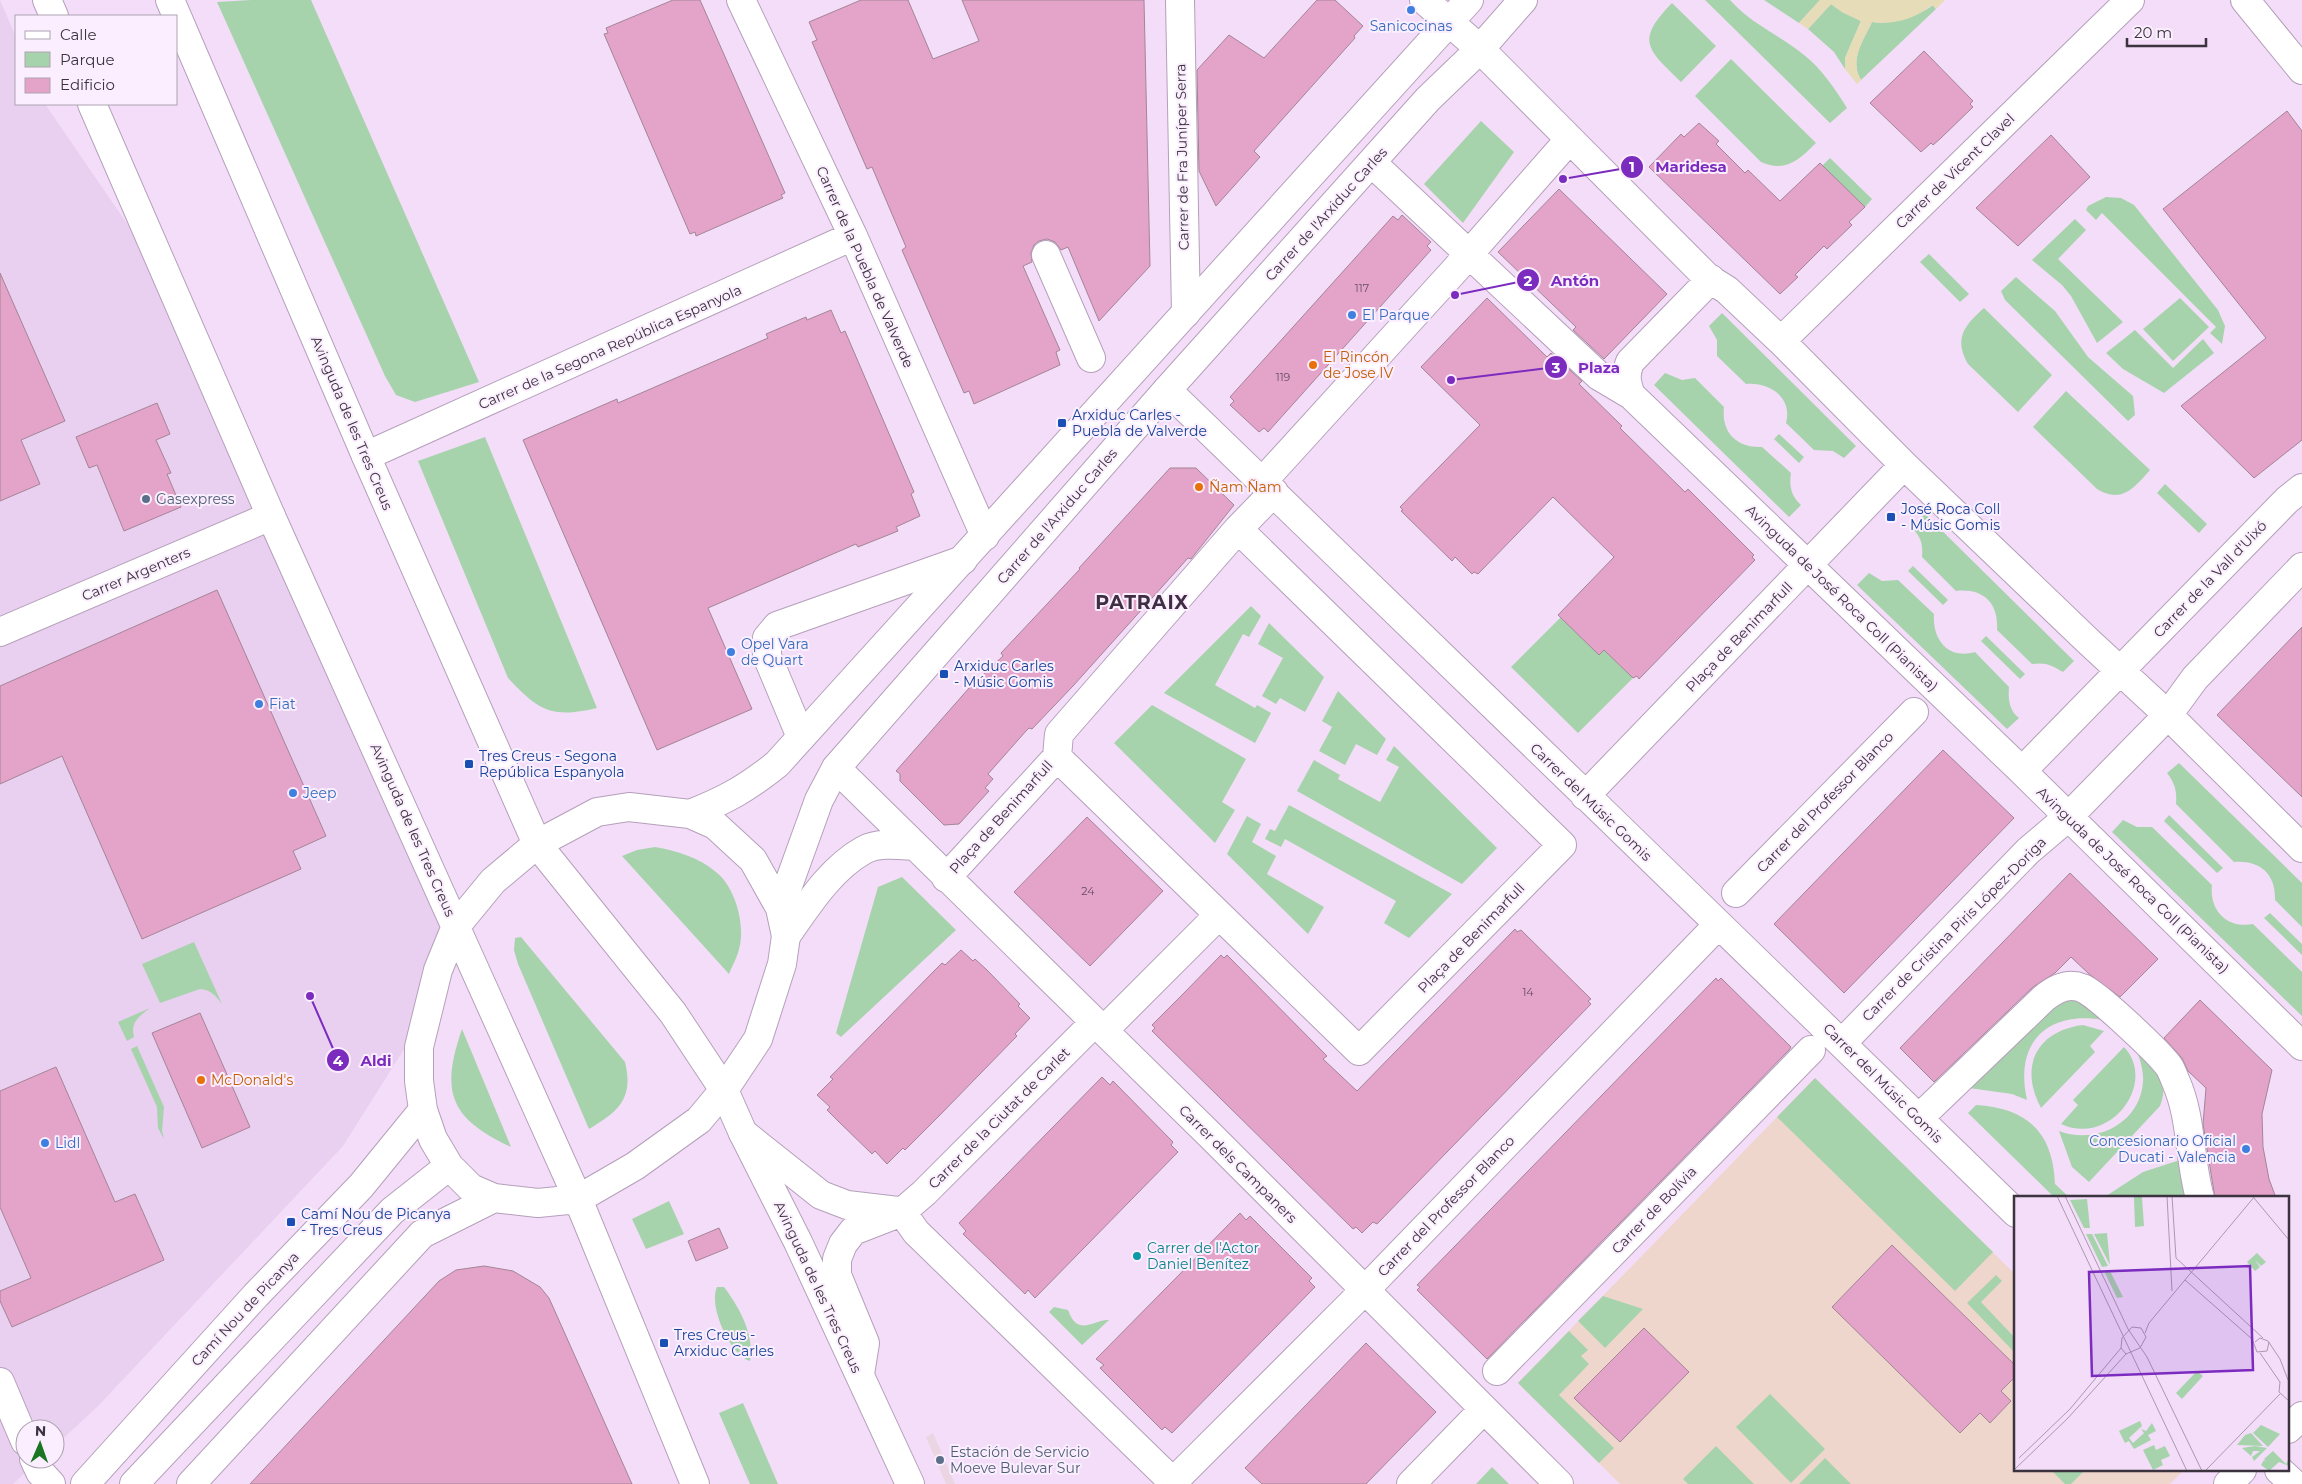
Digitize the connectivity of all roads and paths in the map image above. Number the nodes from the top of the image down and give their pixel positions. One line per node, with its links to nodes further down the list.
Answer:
1 (47, 0): 10 (street)
2 (170, 0): 11 (street, Avinguda de les Tres Creus)
3 (741, 0): 19 (street, Carrer de la Puebla de Valverde)
4 (1180, 0): 23 (street, Carrer de Fra Juníper Serra)
5 (1424, 0): 13 (street)
6 (1469, 0): 13 (street)
7 (1523, 0): 14 (street, Carrer de l'Arxiduc Carles)
8 (2130, 0): 24 (street, Carrer de Vicent Clavel)
9 (2245, 0): 15 (street)
10 (54, 15)
11 (176, 15)
12 (178, 19): 28 (street, Avinguda de les Tres Creus)
13 (1449, 22): 14 (street); 23 (street)
14 (1480, 49): 17 (street); 18 (street, Carrer de l'Arxiduc Carles)
15 (2302, 70)
16 (92, 105): 32 (street, Avinguda de les Tres Creus)
17 (1569, 140): 20 (street, Plaça de Benimarfull); 22 (street)
18 (1372, 163): 20 (street, Avinguda de José Roca Coll (Pianista)); 26 (street, Carrer de l'Arxiduc Carles)
19 (853, 236): 28 (street, Carrer de la Segona República Espanyola); 34 (street, Carrer de la Puebla de Valverde)
20 (1470, 253): 27 (street, Avinguda de José Roca Coll (Pianista)); 30 (street, Plaça de Benimarfull)
21 (1046, 255): 25 (street)
22 (1711, 280): 24 (street); 27 (street)
23 (1186, 313): 34 (street)
24 (1781, 341): 29 (street)
25 (1091, 358)
26 (1167, 390): 30 (street, Carrer del Músic Gomis); 44 (street, Carrer de l'Arxiduc Carles)
27 (1631, 395): 36 (street, Avinguda de José Roca Coll (Pianista))
28 (366, 456): 49 (street, Avinguda de les Tres Creus)
29 (1904, 465): 36 (street, Plaça de Benimarfull); 39 (street)
30 (1268, 487): 33 (street, Plaça de Benimarfull); 46 (street, Carrer del Músic Gomis)
31 (2302, 488): 39 (street, Carrer de la Vall d'Uixó)
32 (271, 516): 38 (street, Carrer Argenters); 56 (street, Avinguda de les Tres Creus)
33 (1238, 529): 43 (street, Plaça de Benimarfull); 55 (street, Plaça de Benimarfull)
34 (985, 536): 35 (street)
35 (963, 560): 42 (street); 42 (street)
36 (1809, 564): 45 (street, Avinguda de José Roca Coll (Pianista)); 46 (street, Plaça de Benimarfull)
37 (2302, 567): 41 (street)
38 (0, 632)
39 (2122, 672): 41 (street); 45 (street, Carrer de la Vall d'Uixó)
40 (1914, 712): 53 (street, Carrer del Professor Blanco)
41 (2168, 715): 48 (street, Carrer de Cristina Piris López-Doriga); 51 (street)
42 (801, 737): 47 (street)
43 (1056, 756): 52 (street, Plaça de Benimarfull); 55 (street, Plaça de Benimarfull)
44 (836, 768): 50 (street, Carrer dels Campaners); 54 (street, Carrer de l'Arxiduc Carles)
45 (2022, 771): 48 (street, Avinguda de José Roca Coll (Pianista))
46 (1585, 796): 57 (street, Carrer del Músic Gomis)
47 (690, 814): 49 (street, Avinguda de les Tres Creus); 54 (street, Avinguda de les Tres Creus)
48 (2068, 817): 60 (street, Carrer de Cristina Piris López-Doriga); 61 (street, Avinguda de José Roca Coll (Pianista))
49 (537, 844): 56 (street, Avinguda de les Tres Creus); 63 (street, Avinguda de les Tres Creus)
50 (914, 846): 52 (street, Carrer dels Campaners); 58 (street)
51 (2302, 848)
52 (946, 878): 59 (street, Carrer dels Campaners)
53 (1736, 893)
54 (780, 908): 58 (street, Avinguda de les Tres Creus)
55 (1219, 915): 59 (street, Carrer de la Ciutat de Carlet)
56 (456, 926): 64 (street, Avinguda de les Tres Creus); 70 (street, Avinguda de les Tres Creus)
57 (1718, 926): 60 (street, Carrer del Músic Gomis); 73 (street, Carrer del Professor Blanco)
58 (786, 936): 63 (street, Avinguda de les Tres Creus)
59 (1099, 1026): 72 (street, Carrer de la Ciutat de Carlet); 73 (street, Carrer dels Campaners)
60 (1842, 1043): 65 (street, Carrer del Músic Gomis)
61 (2302, 1046)
62 (1810, 1050): 74 (street, Carrer de Bolívia)
63 (724, 1090): 66 (street, Avinguda de les Tres Creus); 70 (street, Avinguda de les Tres Creus)
64 (423, 1110): 67 (street, Avinguda de les Tres Creus); 86 (street, Camí Nou de Picanya)
65 (1919, 1118): 68 (street); 71 (street, Carrer del Músic Gomis)
66 (743, 1133): 72 (street); 75 (street, Avinguda de les Tres Creus)
67 (449, 1166): 69 (street, Avinguda de les Tres Creus); 87 (street)
68 (2199, 1196)
69 (494, 1198): 70 (street, Avinguda de les Tres Creus); 88 (street)
70 (578, 1199): 89 (street, Avinguda de les Tres Creus)
71 (2014, 1211)
72 (902, 1212): 75 (street, Carrer de la Ciutat de Carlet); 84 (street)
73 (1364, 1290): 77 (street, Carrer dels Campaners); 84 (street, Carrer del Professor Blanco)
74 (1497, 1371)
75 (860, 1374): 90 (street, Avinguda de les Tres Creus)
76 (0, 1382): 79 (street)
77 (1484, 1409): 91 (street); 92 (street, Carrer dels Campaners)
78 (2302, 1416): 80 (street)
79 (16, 1419)
80 (2290, 1427)
81 (39, 1469): 85 (street)
82 (2240, 1472): 93 (street)
83 (2282, 1472): 94 (street)
84 (1172, 1483)
85 (51, 1484)
86 (85, 1484)
87 (134, 1484)
88 (190, 1484)
89 (695, 1484)
90 (910, 1484)
91 (1411, 1484)
92 (1559, 1484)
93 (2228, 1484)
94 (2294, 1484)

